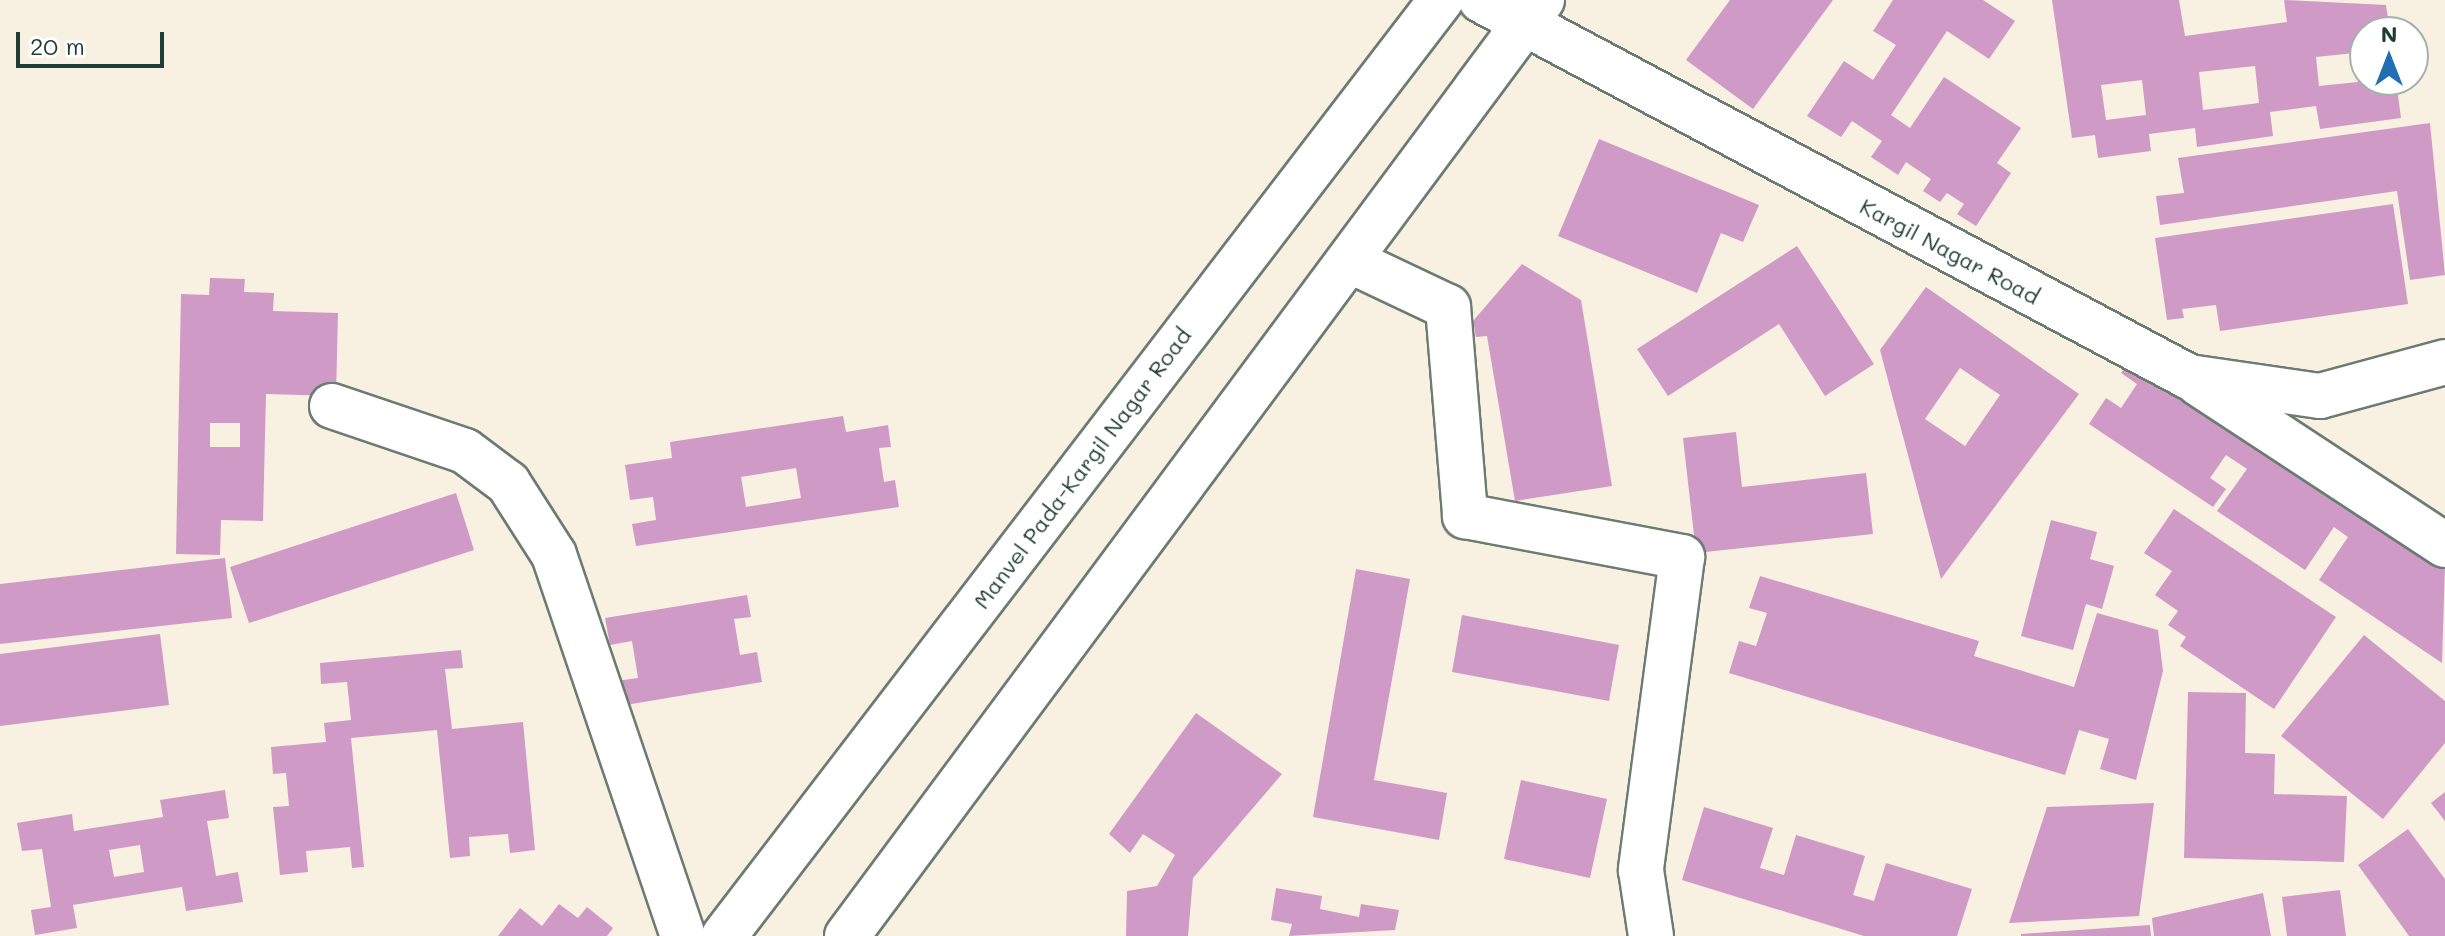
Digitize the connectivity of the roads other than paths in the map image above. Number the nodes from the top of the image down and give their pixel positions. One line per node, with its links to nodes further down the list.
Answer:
1 (1441, 0): 10 (street, Manvel Pada-Kargil Nagar Road)
2 (1481, 0): 3 (street, Kargil Nagar Road)
3 (1532, 13): 4 (street); 6 (street, Kargil Nagar Road)
4 (1353, 262): 11 (street); 12 (street)
5 (2445, 362): 6 (street, Kargil Nagar Road)
6 (2189, 377): 8 (street)
7 (332, 406): 9 (street)
8 (2445, 545)
9 (683, 936)
10 (724, 936)
11 (847, 936)
12 (1651, 936)

